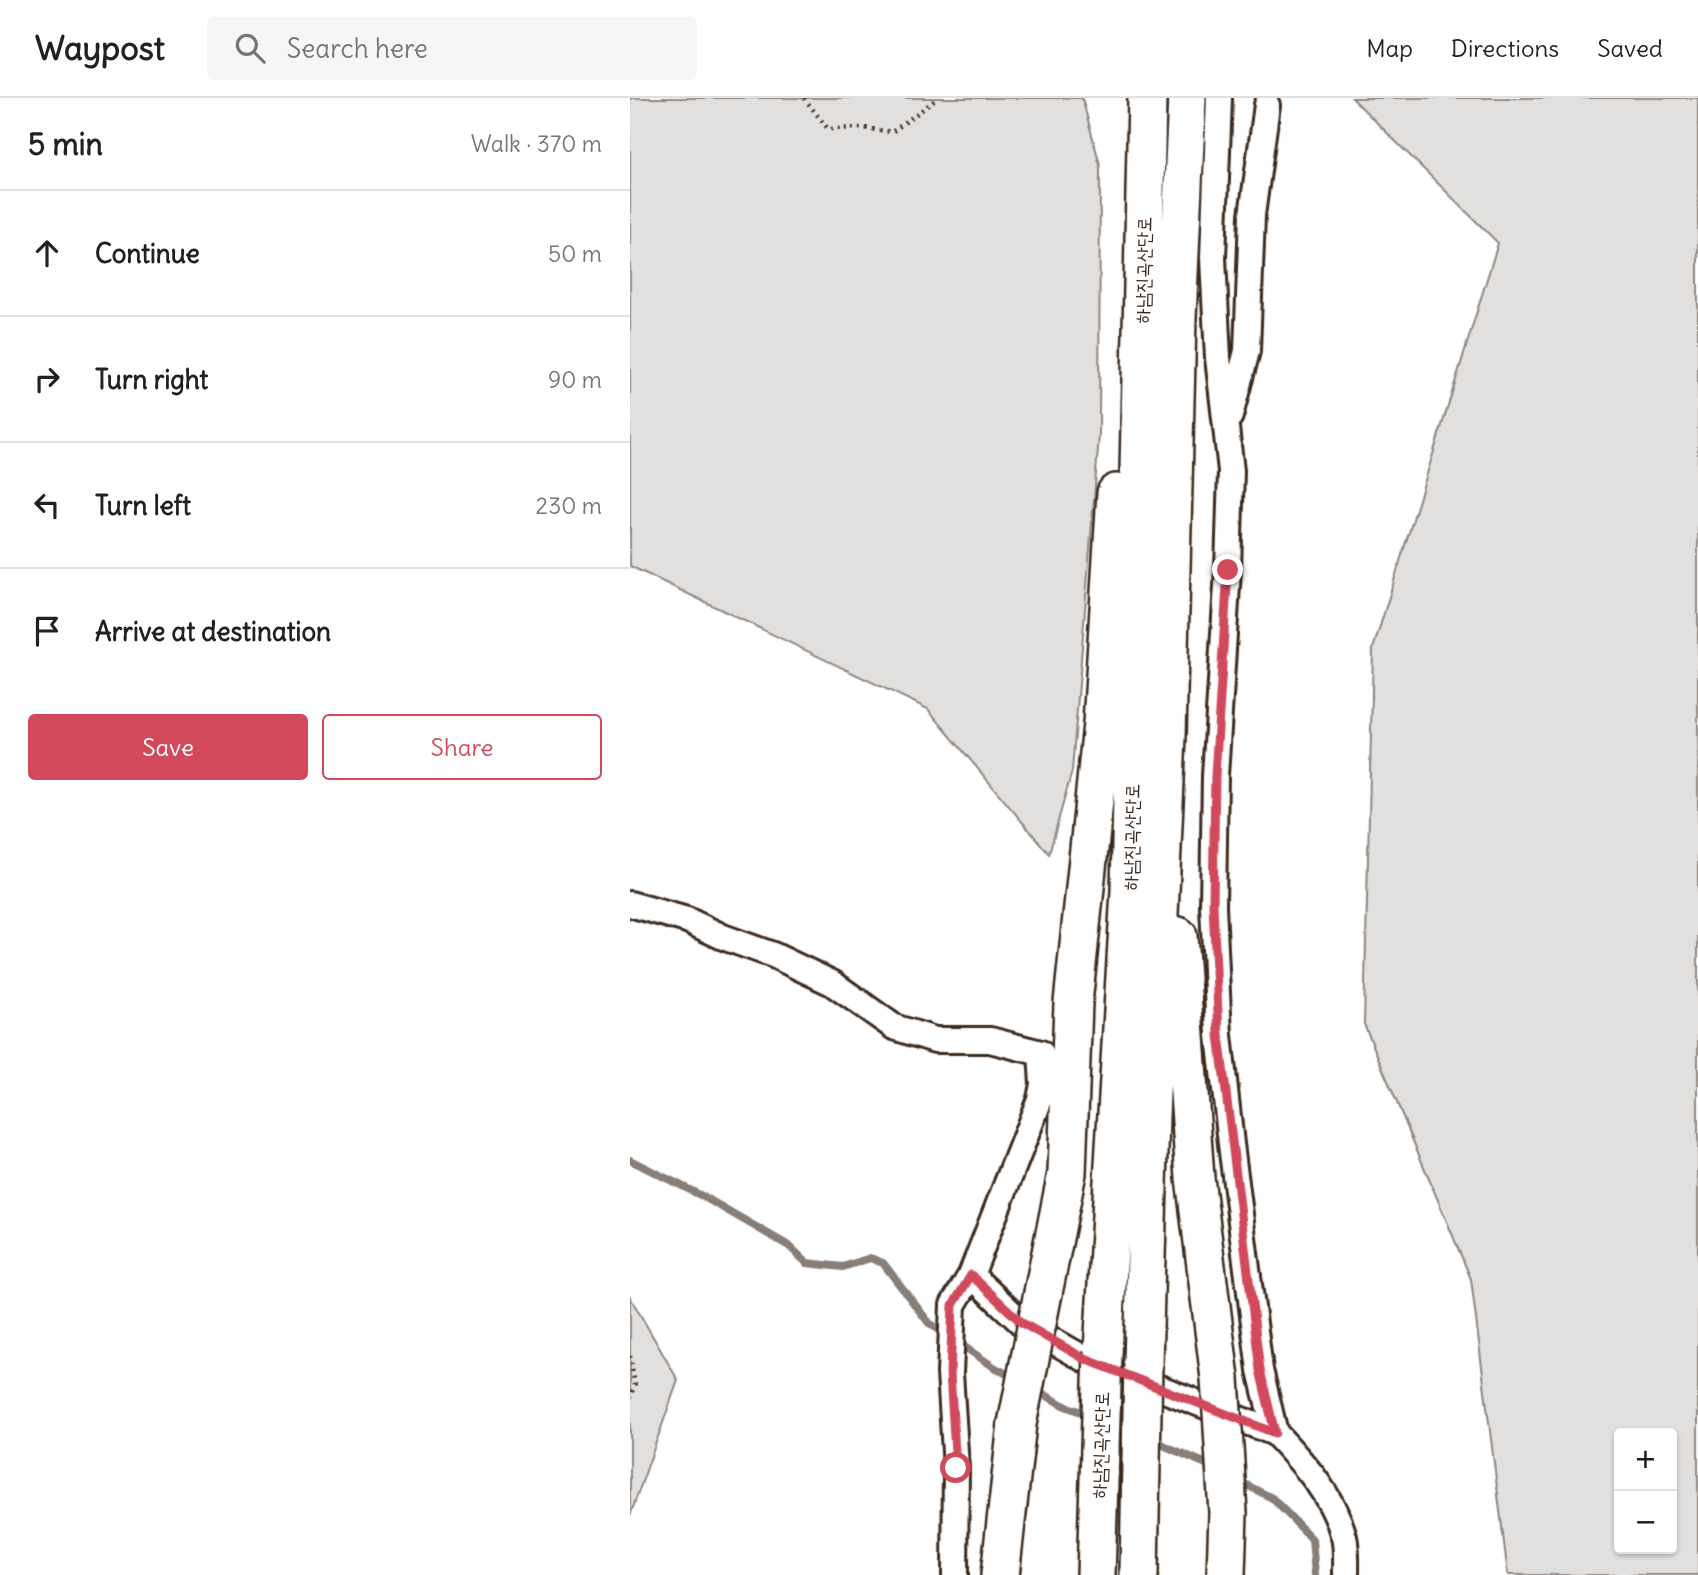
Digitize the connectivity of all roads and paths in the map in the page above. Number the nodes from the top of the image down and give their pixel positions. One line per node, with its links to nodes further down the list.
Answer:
1 (804, 98): 2 (path)
2 (938, 98)
3 (1147, 98): 7 (highway, 하남진곡산단로)
4 (1187, 98): 9 (highway, 하남진곡산단로)
5 (1219, 98): 8 (lane)
6 (1267, 105): 8 (lane)
7 (1143, 312): 16 (highway, bridge); 17 (highway, 하남진곡산단로, bridge)
8 (1226, 430): 14 (lane)
9 (1167, 736): 18 (highway, 하남진곡산단로, bridge); 19 (highway, bridge)
10 (630, 904): 11 (lane)
11 (971, 1275): 14 (lane); 15 (lane)
12 (630, 1356): 13 (path)
13 (630, 1398)
14 (1275, 1433): 20 (lane)
15 (955, 1575)
16 (1000, 1575)
17 (1096, 1575)
18 (1139, 1575)
19 (1226, 1575)
20 (1346, 1575)

